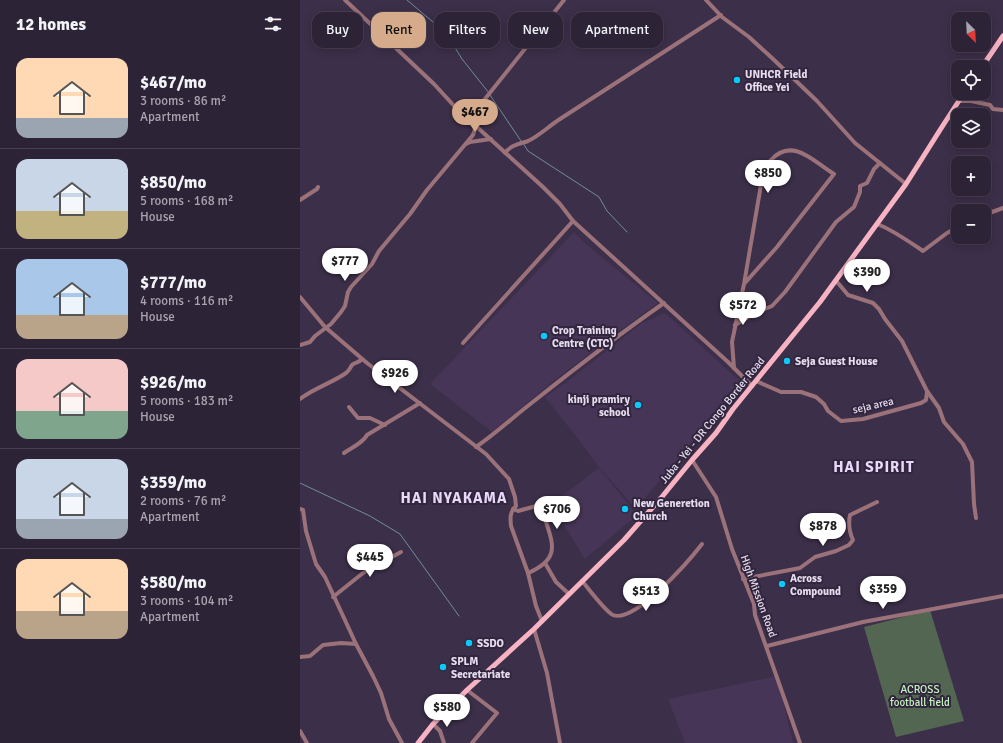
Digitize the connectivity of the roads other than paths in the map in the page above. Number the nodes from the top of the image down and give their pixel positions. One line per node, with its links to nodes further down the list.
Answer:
1 (345, 0): 9 (street)
2 (564, 0): 9 (street)
3 (706, 0): 4 (street)
4 (721, 15): 13 (street); 14 (street)
5 (1003, 36): 6 (main road)
6 (987, 60)
7 (959, 101): 8 (street); 15 (main road, Juba - Yei - DR Congo Border Road)
8 (1003, 110)
9 (469, 119): 10 (street)
10 (476, 126): 11 (street); 12 (street)
11 (491, 139): 12 (street); 13 (street)
12 (464, 145): 28 (street)
13 (505, 153): 20 (street)
14 (880, 164): 15 (street); 27 (street)
15 (906, 184): 21 (main road, Juba - Yei - DR Congo Border Road)
16 (318, 187): 17 (street)
17 (300, 200)
18 (1003, 208): 19 (street)
19 (991, 212)
20 (573, 221): 26 (street); 29 (street)
21 (877, 224): 22 (street); 23 (main road, Juba - Yei - DR Congo Border Road)
22 (951, 231)
23 (835, 281): 33 (main road, Juba - Yei - DR Congo Border Road); 35 (street)
24 (744, 284): 24 (street); 27 (street)
25 (300, 297): 28 (street)
26 (664, 303): 32 (street); 40 (street)
27 (735, 325): 32 (street)
28 (326, 327): 30 (street); 31 (street)
29 (463, 342)
30 (300, 345)
31 (362, 359): 36 (street); 37 (street)
32 (734, 368): 34 (street)
33 (756, 381): 34 (main road, Juba - Yei - DR Congo Border Road); 35 (street, seja area)
34 (752, 386): 42 (main road, Juba - Yei - DR Congo Border Road)
35 (927, 392): 46 (street)
36 (300, 398)
37 (420, 403): 39 (street); 40 (street)
38 (350, 407): 39 (street)
39 (385, 425): 41 (street)
40 (476, 447): 45 (street)
41 (344, 453)
42 (692, 460): 53 (street, High Mission Road); 54 (main road, Juba - Yei - DR Congo Border Road)
43 (877, 502): 53 (street)
44 (300, 509): 47 (street)
45 (513, 509): 51 (street); 52 (street)
46 (976, 518)
47 (306, 528): 48 (street); 56 (street)
48 (300, 532)
49 (702, 544): 54 (street)
50 (401, 552): 56 (street)
51 (545, 563): 52 (street); 55 (street)
52 (528, 573): 58 (street)
53 (743, 579): 61 (street, High Mission Road)
54 (582, 581): 55 (main road, Juba - Yei - DR Congo Border Road)
55 (569, 594): 58 (main road, Juba - Yei - DR Congo Border Road)
56 (333, 596): 60 (street)
57 (1003, 596): 61 (street)
58 (542, 621): 59 (main road, Juba - Yei - DR Congo Border Road)
59 (534, 629): 63 (main road, Juba - Yei - DR Congo Border Road); 71 (street)
60 (356, 644): 62 (street); 67 (street)
61 (767, 646): 72 (street, High Mission Road)
62 (300, 657)
63 (467, 690): 64 (main road, Juba - Yei - DR Congo Border Road); 70 (street)
64 (433, 724): 68 (main road, Juba - Yei - DR Congo Border Road); 69 (street)
65 (300, 732): 66 (street)
66 (307, 743)
67 (402, 743)
68 (418, 743)
69 (444, 743)
70 (472, 743)
71 (560, 743)
72 (800, 743)

